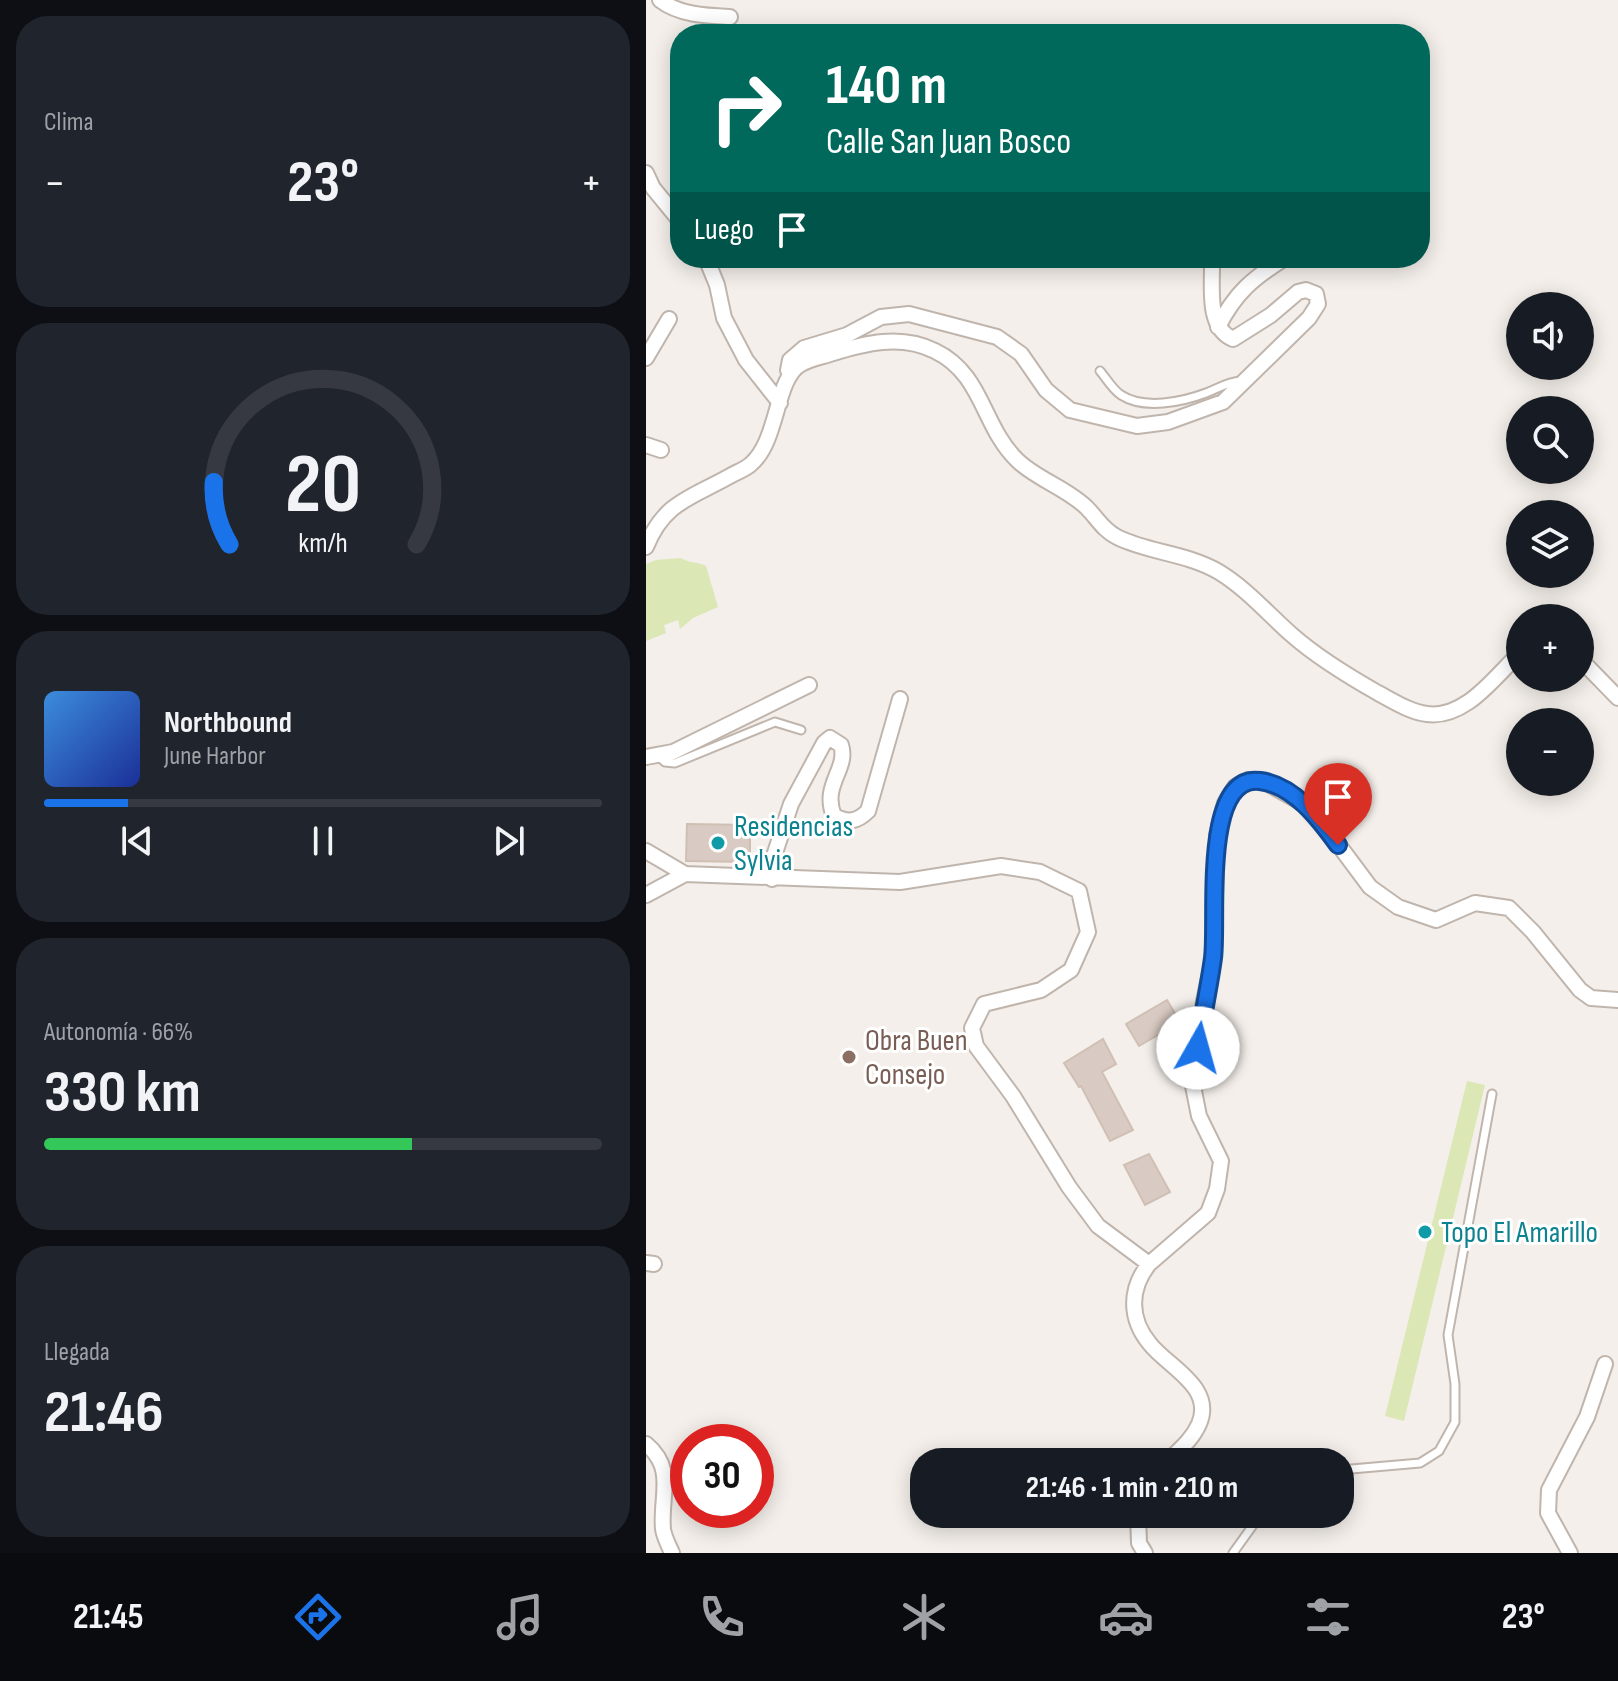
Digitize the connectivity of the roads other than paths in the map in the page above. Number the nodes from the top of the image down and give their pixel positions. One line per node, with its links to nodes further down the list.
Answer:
1 (660, 0): 2 (street)
2 (730, 17)
3 (646, 173): 4 (street)
4 (670, 209)
5 (710, 268): 14 (street)
6 (1212, 268): 9 (street)
7 (1268, 268): 9 (street)
8 (669, 319): 10 (street)
9 (1218, 327): 13 (street)
10 (646, 358)
11 (1100, 371): 13 (lane)
12 (786, 378): 13 (street); 14 (street); 18 (street)
13 (1247, 380)
14 (780, 403): 17 (street)
15 (646, 445): 16 (street)
16 (661, 450)
17 (646, 547)
18 (1506, 668)
19 (1594, 673): 21 (street)
20 (809, 685): 24 (street)
21 (1618, 698)
22 (900, 699): 27 (street)
23 (801, 730): 24 (lane)
24 (651, 756)
25 (646, 851): 26 (street)
26 (685, 874): 27 (street); 28 (street)
27 (772, 879): 31 (street)
28 (646, 895)
29 (1618, 1000): 31 (street)
30 (1492, 1094): 35 (lane)
31 (1149, 1264): 34 (street)
32 (1605, 1364): 41 (street)
33 (646, 1444): 38 (street)
34 (1182, 1448)
35 (1354, 1469)
36 (1138, 1528): 39 (street)
37 (1251, 1528): 40 (lane)
38 (672, 1553)
39 (1145, 1553)
40 (1233, 1553)
41 (1570, 1553)

